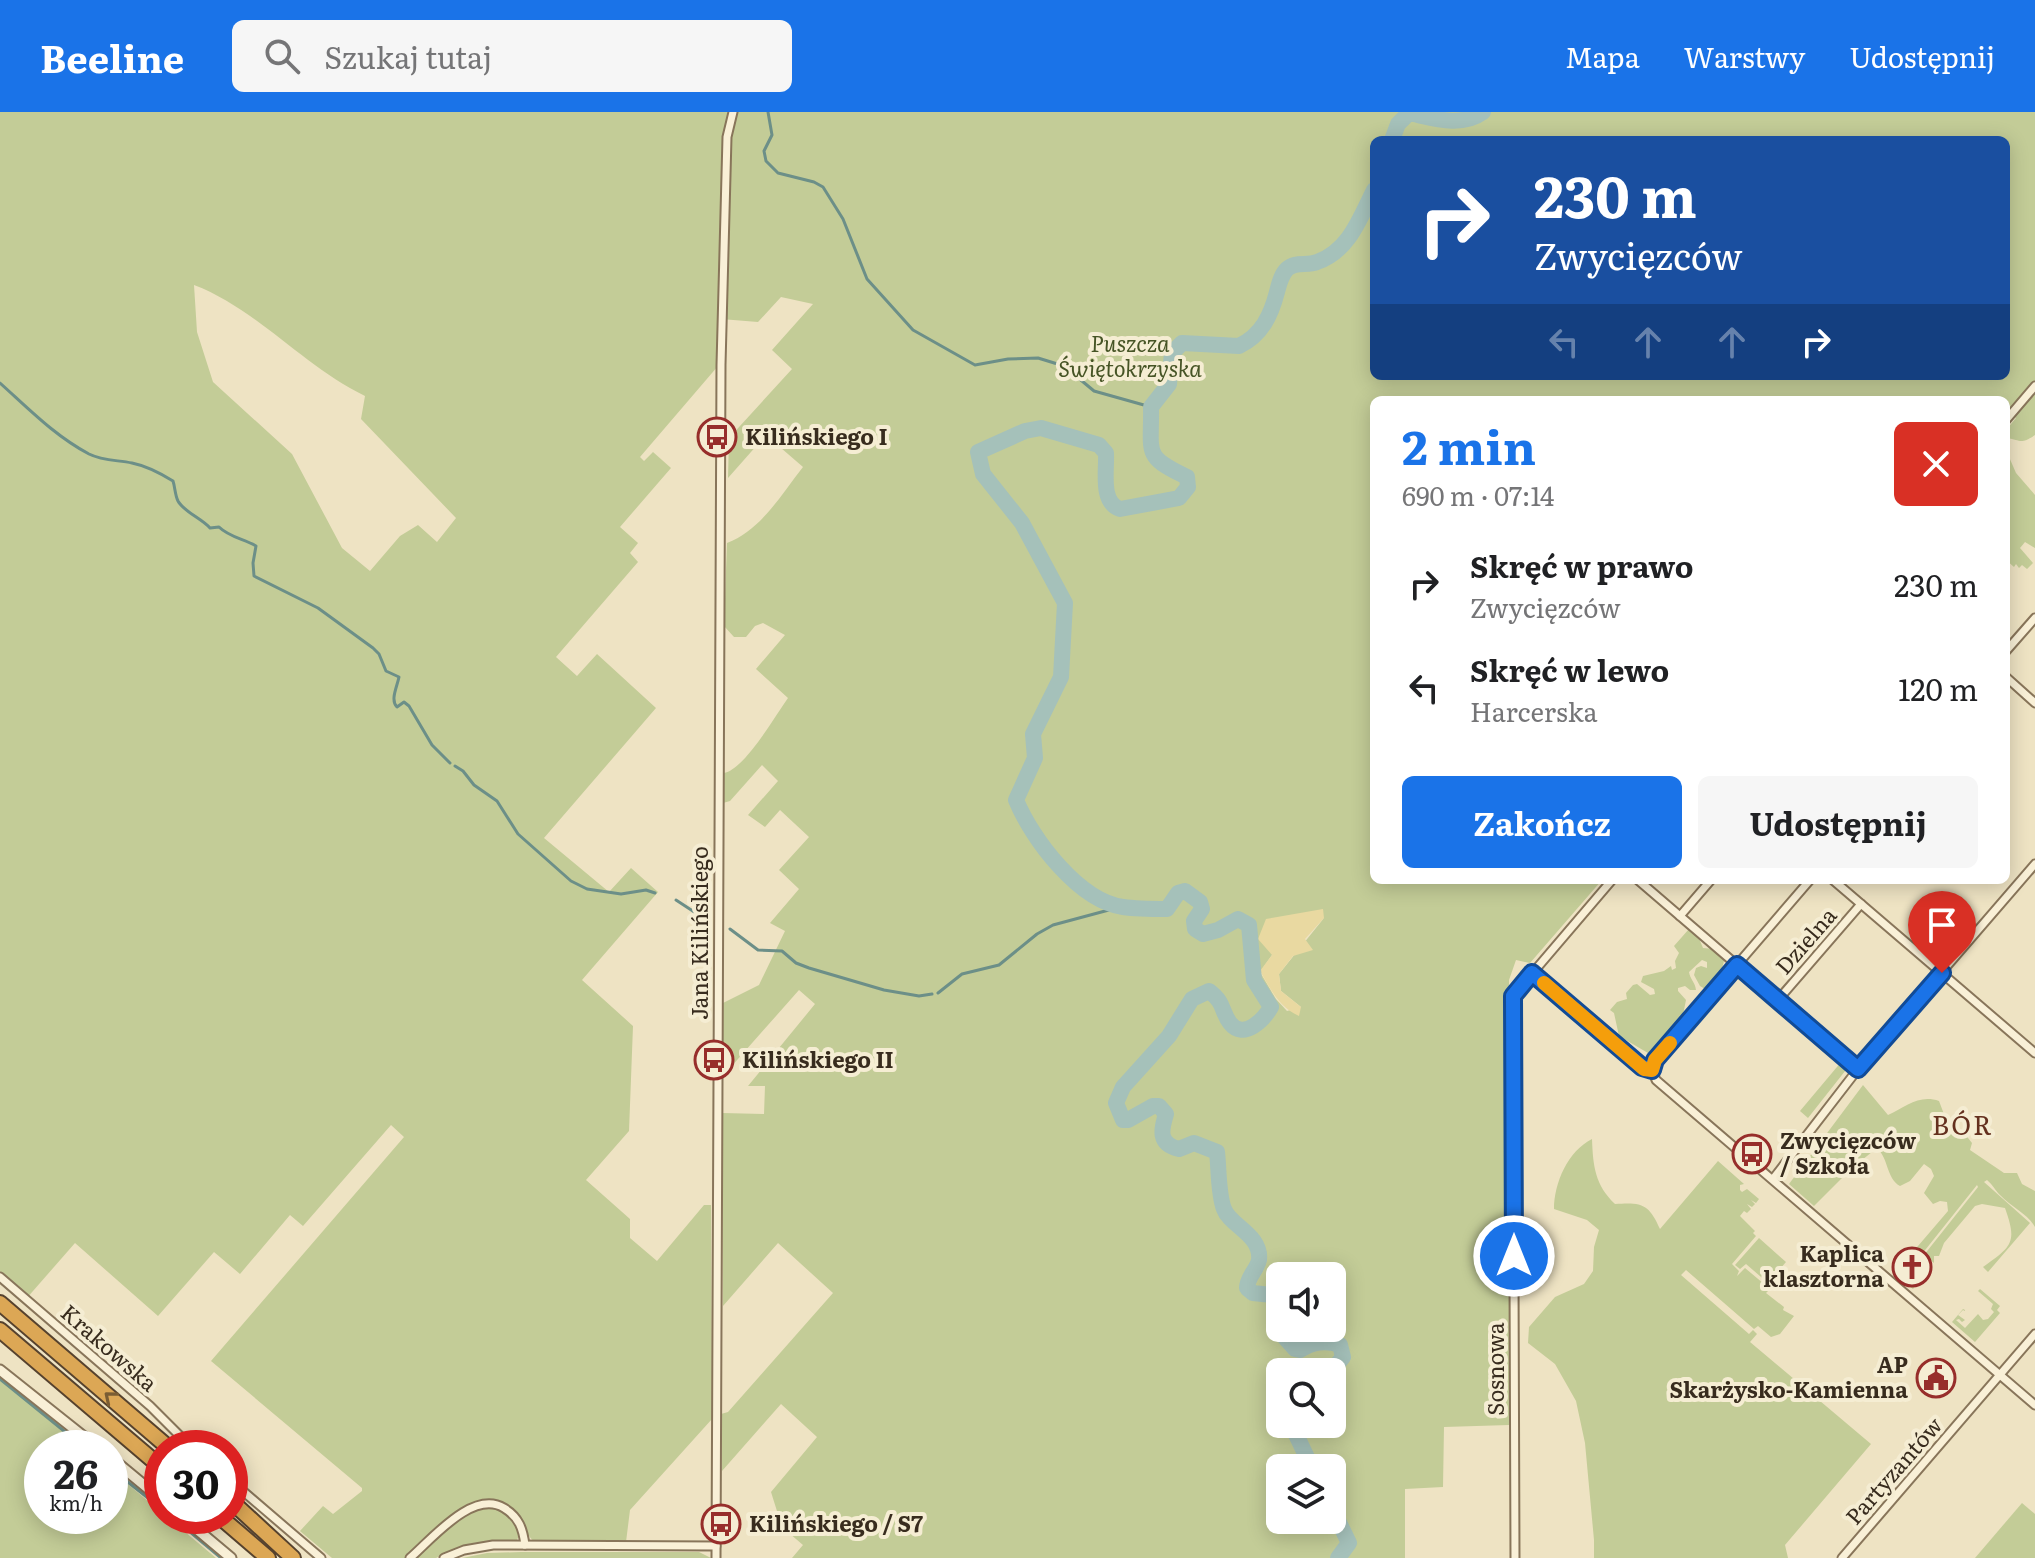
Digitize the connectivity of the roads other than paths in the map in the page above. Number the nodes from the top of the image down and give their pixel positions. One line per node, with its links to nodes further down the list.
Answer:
1 (733, 112): 42 (street, Jana Kilińskiego)
2 (2035, 386): 3 (street)
3 (2010, 415)
4 (2035, 618): 5 (street)
5 (2010, 646)
6 (2010, 681): 7 (street)
7 (2035, 703)
8 (2035, 864): 18 (street)
9 (1609, 884): 17 (street, Sosnowa)
10 (1643, 884): 15 (street)
11 (1708, 884): 15 (street)
12 (1807, 884): 16 (street)
13 (1838, 884): 14 (street)
14 (1861, 904): 18 (street); 19 (street, Dzielna)
15 (1680, 916): 16 (street)
16 (1737, 965): 19 (street); 22 (street)
17 (1532, 973): 22 (street); 50 (street, Sosnowa)
18 (1942, 973): 20 (street); 21 (street)
19 (1778, 1000): 21 (street)
20 (2035, 1053)
21 (1858, 1069): 23 (street)
22 (1652, 1070): 23 (street)
23 (1773, 1179): 29 (street)
24 (0, 1277): 33 (street, Krakowska)
25 (0, 1303): 32 (highway, one-way to 25)
26 (0, 1330): 34 (highway)
27 (2035, 1334): 29 (street, Partyzantów)
28 (0, 1370): 31 (street)
29 (2000, 1375): 30 (street); 51 (street, Partyzantów)
30 (2035, 1405)
31 (75, 1430)
32 (148, 1430)
33 (174, 1430)
34 (144, 1453)
35 (128, 1472): 36 (street)
36 (144, 1485)
37 (248, 1495): 46 (street)
38 (248, 1517): 45 (highway)
39 (202, 1534): 43 (street)
40 (240, 1534): 44 (highway)
41 (525, 1545): 42 (street); 47 (street); 48 (street)
42 (716, 1546): 49 (street, Jana Kilińskiego)
43 (231, 1558)
44 (268, 1558)
45 (293, 1558)
46 (321, 1558)
47 (410, 1558)
48 (444, 1558)
49 (716, 1558)
50 (1515, 1558)
51 (1842, 1558)

